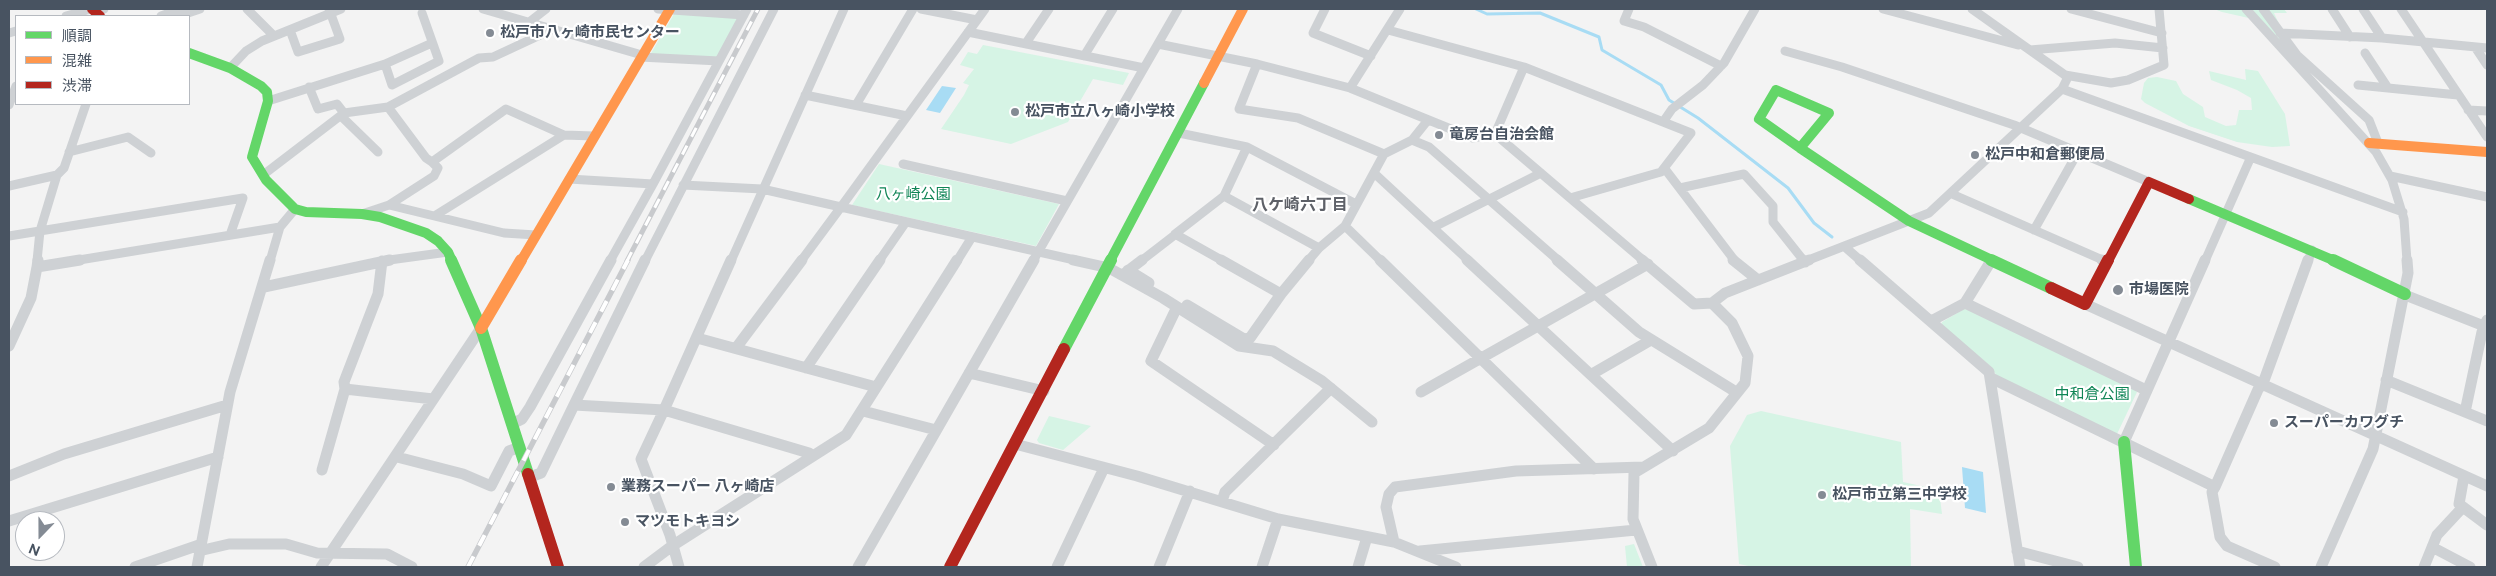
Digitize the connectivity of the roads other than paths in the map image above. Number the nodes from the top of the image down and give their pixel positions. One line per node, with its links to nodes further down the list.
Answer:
1 (200, 9): 28 (street)
2 (247, 9): 45 (street)
3 (341, 9): 31 (street)
4 (483, 9): 32 (street)
5 (546, 9): 38 (street)
6 (774, 9): 119 (street)
7 (844, 9): 78 (street)
8 (913, 9): 83 (street)
9 (922, 9): 37 (street)
10 (985, 9): 37 (street)
11 (1049, 9): 50 (street)
12 (1113, 9): 60 (street)
13 (1178, 9): 51 (street)
14 (1244, 9): 61 (street)
15 (1325, 9): 62 (street)
16 (1400, 9): 41 (street)
17 (1629, 9): 67 (street)
18 (1755, 9): 67 (street)
19 (1883, 9): 53 (street)
20 (1972, 9): 53 (street)
21 (2071, 9): 43 (street)
22 (2159, 9): 43 (street)
23 (2246, 9): 98 (street)
24 (2264, 9): 44 (street)
25 (2332, 9): 46 (street)
26 (2363, 9): 47 (street)
27 (2401, 9): 48 (street)
28 (177, 10): 36 (street)
29 (665, 10): 33 (street); 59 (street)
30 (96, 11): 35 (street)
31 (330, 11): 39 (street); 39 (street)
32 (495, 11): 38 (street)
33 (745, 12): 63 (street)
34 (422, 13): 49 (street)
35 (72, 15)
36 (164, 15)
37 (977, 20): 42 (street)
38 (528, 24): 40 (street)
39 (290, 30): 45 (street)
40 (551, 30): 59 (street); 84 (street)
41 (1388, 30): 62 (street); 68 (street)
42 (968, 32): 50 (street); 88 (street)
43 (2162, 33): 54 (street)
44 (2280, 33): 46 (street); 98 (street)
45 (274, 36): 69 (street)
46 (2350, 37): 47 (street)
47 (2382, 38): 48 (street)
48 (2424, 42): 52 (street); 79 (street)
49 (432, 43): 64 (street); 64 (street)
50 (1026, 43): 60 (street)
51 (1158, 44): 61 (street); 70 (street)
52 (2475, 47): 55 (street); 66 (street)
53 (2027, 48): 54 (street); 71 (street)
54 (2163, 48): 71 (street)
55 (2487, 48)
56 (1785, 51): 91 (street)
57 (190, 53): 69 (street)
58 (2365, 53): 76 (street)
59 (641, 56): 63 (street); 95 (street)
60 (1084, 56): 70 (street)
61 (1219, 56): 65 (street); 92 (street)
62 (1371, 56): 75 (street)
63 (719, 61): 118 (street)
64 (385, 64): 73 (street)
65 (1257, 64): 75 (street); 106 (street)
66 (2487, 65)
67 (1721, 66): 90 (street)
68 (1524, 67): 90 (street); 93 (street)
69 (230, 68): 80 (street)
70 (1144, 68): 127 (street)
71 (2065, 75): 77 (street)
72 (2358, 85): 76 (street)
73 (309, 87): 80 (street); 87 (street)
74 (15, 88): 81 (street)
75 (1350, 88): 89 (street)
76 (2388, 88): 79 (street)
77 (2062, 89): 91 (street); 107 (street)
78 (806, 95): 83 (street); 122 (street)
79 (2458, 95): 85 (street)
80 (268, 101): 114 (street)
81 (9, 105)
82 (86, 105): 101 (street)
83 (856, 105): 88 (street)
84 (388, 107): 87 (street); 108 (street)
85 (2468, 110): 86 (street); 96 (street)
86 (2487, 111)
87 (343, 115): 102 (street); 114 (street)
88 (907, 116): 131 (street)
89 (1428, 120): 93 (street); 97 (street)
90 (1663, 122): 110 (street)
91 (2021, 128): 103 (street); 123 (street)
92 (1179, 132): 99 (street); 160 (street)
93 (1496, 134): 112 (street)
94 (564, 135): 95 (street); 108 (street); 136 (street)
95 (594, 136): 116 (street)
96 (2487, 137)
97 (1412, 140): 106 (street); 128 (street)
98 (2374, 143): 104 (street); 115 (street)
99 (1247, 148): 124 (street); 129 (street)
100 (1800, 148): 100 (street); 137 (street)
101 (69, 152): 105 (street); 113 (street)
102 (378, 152)
103 (2078, 152): 117 (street); 142 (street)
104 (2487, 152)
105 (151, 154)
106 (1384, 154): 111 (street)
107 (2250, 158): 133 (street); 134 (street)
108 (432, 162): 130 (street)
109 (903, 164): 127 (street)
110 (1665, 169): 121 (street); 126 (street)
111 (1374, 173): 129 (street); 141 (street)
112 (1541, 173): 126 (street); 128 (street)
113 (57, 175): 120 (street); 143 (street)
114 (262, 176): 132 (street)
115 (2390, 176): 125 (street); 133 (street)
116 (569, 179): 118 (street); 146 (street)
117 (2149, 182): 134 (street); 157 (street)
118 (653, 184): 202 (street)
119 (683, 185): 122 (street); 196 (street)
120 (9, 186)
121 (1680, 188): 156 (street); 162 (street)
122 (762, 189): 131 (street); 175 (street)
123 (1952, 194): 137 (street); 142 (street)
124 (1224, 196): 144 (street); 150 (street)
125 (2487, 197)
126 (1570, 198): 158 (street)
127 (1068, 200): 153 (street)
128 (1488, 200): 141 (street); 165 (street)
129 (1356, 204): 139 (street)
130 (389, 205): 135 (street); 136 (street)
131 (841, 207): 138 (street); 179 (street)
132 (294, 208): 135 (street); 140 (street)
133 (2403, 212): 166 (street)
134 (2226, 213): 151 (street); 177 (street)
135 (362, 214): 152 (street)
136 (436, 215): 146 (street)
137 (1909, 221): 149 (street); 155 (street)
138 (906, 222): 148 (street); 181 (street)
139 (1345, 226): 150 (street); 180 (street)
140 (280, 227): 145 (street); 163 (street)
141 (1434, 227): 173 (street)
142 (2034, 230): 157 (street)
143 (40, 231): 145 (street); 147 (street); 159 (street)
144 (1176, 234): 161 (street); 164 (street)
145 (230, 235): 159 (street)
146 (536, 235): 174 (street)
147 (9, 236)
148 (972, 236): 153 (street); 187 (street)
149 (1845, 247): 156 (street); 171 (street)
150 (1319, 248): 164 (street)
151 (2312, 250): 166 (street); 186 (street)
152 (448, 252): 154 (street); 174 (street)
153 (1039, 252): 160 (street); 182 (street)
154 (382, 261): 163 (street); 189 (street)
155 (1991, 261): 168 (street); 169 (street)
156 (1805, 262): 162 (street)
157 (2107, 262): 169 (street)
158 (1648, 264): 165 (street); 167 (street)
159 (37, 267): 178 (street)
160 (1109, 268): 161 (street); 191 (street)
161 (1125, 273): 164 (street); 170 (street)
162 (1758, 280): 167 (street)
163 (264, 287): 195 (street)
164 (1281, 294)
165 (1594, 294): 173 (street); 176 (street)
166 (2405, 295): 172 (street); 185 (street)
167 (1712, 303): 193 (street)
168 (1965, 303): 171 (street); 190 (street)
169 (2085, 304): 177 (street)
170 (1177, 307): 188 (street); 208 (street)
171 (1931, 320): 184 (street)
172 (2486, 323): 199 (street)
173 (1539, 326): 180 (street); 183 (street)
174 (481, 328): 194 (street); 202 (street)
175 (696, 338): 179 (street); 197 (street)
176 (1651, 340): 183 (street); 193 (street)
177 (2167, 342): 186 (street); 190 (street)
178 (9, 346)
179 (736, 348): 181 (street)
180 (1481, 359): 192 (street); 215 (street)
181 (806, 368): 187 (street)
182 (969, 373): 191 (street); 203 (street)
183 (1592, 374): 209 (street)
184 (1991, 378): 205 (street); 234 (street)
185 (2386, 380): 199 (street); 204 (street)
186 (2261, 386): 204 (street); 221 (street)
187 (876, 387): 198 (street)
188 (1331, 388): 201 (street); 208 (street)
189 (345, 389): 194 (street); 216 (street)
190 (2146, 390): 205 (street)
191 (1044, 391): 207 (street)
192 (1422, 392)
193 (1736, 392): 209 (street)
194 (433, 399): 212 (street)
195 (227, 405): 211 (street); 217 (street)
196 (574, 405): 197 (street); 219 (street)
197 (664, 410): 210 (street); 231 (street)
198 (862, 411): 203 (street); 210 (street)
199 (2465, 412): 200 (street)
200 (2487, 421)
201 (1372, 422)
202 (512, 424): 206 (street)
203 (936, 430): 244 (street)
204 (2376, 436): 218 (street); 256 (street)
205 (2124, 442): 221 (street); 254 (street)
206 (519, 443): 212 (street); 219 (street)
207 (1016, 444): 214 (street); 245 (street)
208 (1274, 445): 223 (street)
209 (1673, 451): 213 (street)
210 (812, 456): 231 (street)
211 (218, 457): 226 (street); 232 (street)
212 (397, 457): 236 (street)
213 (1643, 467): 215 (street); 228 (street)
214 (1104, 468): 222 (street); 246 (street)
215 (1594, 469): 230 (street)
216 (322, 470)
217 (9, 476)
218 (2464, 476): 220 (street); 224 (street)
219 (532, 482): 241 (street)
220 (2487, 486)
221 (2215, 487): 255 (street)
222 (1190, 491): 223 (street); 247 (street)
223 (1222, 501): 225 (street)
224 (2463, 507): 227 (street); 233 (street)
225 (1278, 519): 229 (street); 248 (street)
226 (9, 521)
227 (2487, 525)
228 (1636, 530): 235 (street); 251 (street)
229 (1367, 537): 230 (street); 249 (street)
230 (1394, 542): 235 (street)
231 (672, 546): 242 (street); 243 (street)
232 (199, 548): 236 (street); 237 (street); 238 (street)
233 (2432, 548): 257 (street); 258 (street)
234 (2017, 551): 252 (street); 253 (street)
235 (1419, 552): 250 (street)
236 (331, 553): 239 (street); 240 (street)
237 (134, 567)
238 (196, 567)
239 (321, 567)
240 (412, 567)
241 (558, 567)
242 (644, 567)
243 (679, 567)
244 (858, 567)
245 (950, 567)
246 (1057, 567)
247 (1159, 567)
248 (1262, 567)
249 (1358, 567)
250 (1456, 567)
251 (1652, 567)
252 (2020, 567)
253 (2078, 567)
254 (2136, 567)
255 (2275, 567)
256 (2321, 567)
257 (2424, 567)
258 (2470, 567)

